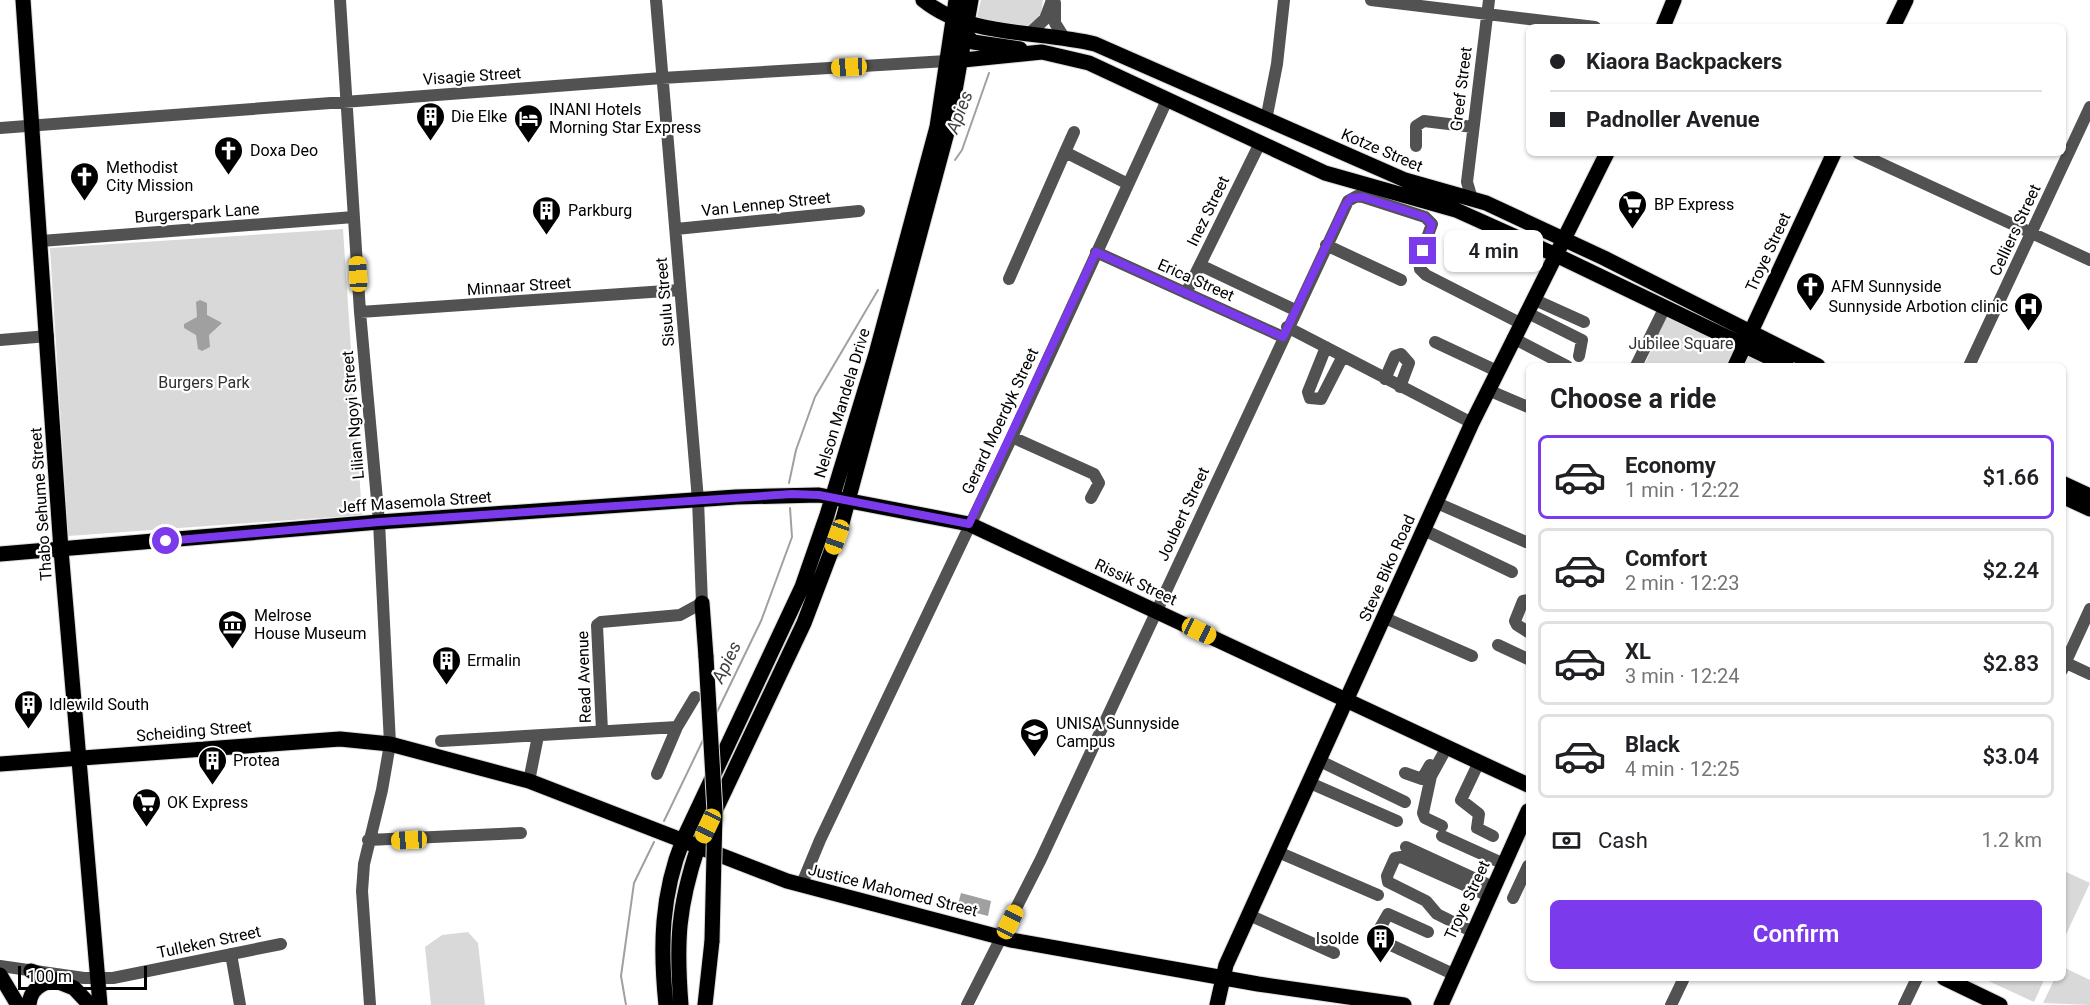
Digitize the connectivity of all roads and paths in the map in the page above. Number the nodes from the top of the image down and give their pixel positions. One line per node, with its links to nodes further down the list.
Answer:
1 (23, 0): 27 (main road, Thabo Sehume Street)
2 (340, 0): 24 (street, Lilian Ngoyi Street)
3 (656, 0): 22 (street, Sisulu Street)
4 (923, 0): 17 (main road, Kotze Street)
5 (956, 0): 17 (main road, Nelson Mandela Drive)
6 (971, 0): 17 (main road, Nelson Mandela Drive)
7 (1054, 0): 18 (street); 19 (street)
8 (1284, 0): 26 (street)
9 (1371, 0): 13 (street)
10 (1489, 0): 13 (street, Greef Street)
11 (1674, 0): 15 (main road)
12 (1906, 0): 16 (main road)
13 (1487, 15): 14 (street); 28 (street, Greef Street)
14 (1568, 24)
15 (1664, 24)
16 (1894, 24)
17 (961, 26): 18 (main road, Kotze Street); 20 (main road); 21 (main road, Nelson Mandela Drive)
18 (1031, 32): 19 (main road, Kotze Street)
19 (1063, 36): 26 (main road, Kotze Street)
20 (1042, 52): 21 (main road, Kotze Street); 23 (main road, Kotze Street)
21 (954, 61): 22 (street, Visagie Street); 85 (main road, Nelson Mandela Drive); 89 (main road, Nelson Mandela Drive)
22 (662, 78): 24 (street, Visagie Street); 43 (street, Sisulu Street)
23 (1167, 100): 31 (main road, Kotze Street); 38 (street, Gerard Moerdyk Street)
24 (348, 102): 27 (street, Visagie Street); 42 (street, Lilian Ngoyi Street)
25 (2090, 107): 44 (street, Celliers Street)
26 (1266, 120): 39 (main road, Kotze Street)
27 (33, 126): 29 (street, Visagie Street); 45 (main road, Thabo Sehume Street)
28 (1473, 127): 32 (street); 37 (street, Greef Street)
29 (0, 128)
30 (1074, 132): 33 (street)
31 (1260, 143): 49 (main road, Kotze Street); 51 (street, Inez Street)
32 (1416, 146)
33 (1065, 152): 38 (street); 52 (street)
34 (1605, 156): 46 (main road, Steve Biko Road)
35 (1833, 156): 65 (main road, Troye Street)
36 (1865, 156): 44 (street)
37 (1467, 182): 39 (street); 40 (street, Greef Street)
38 (1128, 184): 48 (street, Gerard Moerdyk Street)
39 (1454, 194): 40 (main road, Kotze Street)
40 (1472, 199): 46 (main road, Kotze Street)
41 (859, 211): 43 (street, Van Lennep Street)
42 (354, 217): 45 (street, Burgerspark Lane); 59 (street, Lilian Ngoyi Street)
43 (676, 229): 54 (street, Sisulu Street)
44 (2032, 233): 50 (street); 75 (street, Celliers Street)
45 (41, 241): 62 (main road, Thabo Sehume Street)
46 (1565, 241): 49 (main road, Steve Biko Road); 65 (main road, Kotze Street)
47 (1326, 245): 53 (street); 57 (street, Joubert Street); 58 (street, Joubert Street)
48 (1096, 252): 55 (street, Erica Street); 82 (street, Gerard Moerdyk Street)
49 (1556, 255): 56 (main road, Kotze Street); 58 (main road, Steve Biko Road)
50 (2090, 260)
51 (1200, 265): 55 (street, Inez Street); 57 (street)
52 (1009, 279)
53 (1401, 280)
54 (680, 290): 59 (street, Minnaar Street); 88 (street, Sisulu Street)
55 (1186, 293): 61 (street, Erica Street)
56 (1665, 307): 65 (main road, Kotze Street); 71 (street)
57 (1295, 310): 61 (street, Joubert Street)
58 (1526, 311): 60 (street); 63 (main road, Steve Biko Road); 69 (street)
59 (360, 312): 92 (street, Lilian Ngoyi Street)
60 (1584, 322)
61 (1285, 332): 67 (street, Erica Street); 102 (street, Joubert Street)
62 (48, 336): 64 (street); 96 (main road, Thabo Sehume Street)
63 (1513, 338): 70 (street); 76 (main road, Steve Biko Road)
64 (0, 340)
65 (1747, 340): 72 (main road, Troye Street); 73 (main road, Kotze Street); 74 (main road, Kotze Street)
66 (1435, 342): 76 (street)
67 (1326, 347): 68 (street, Erica Street); 68 (street)
68 (1343, 356): 77 (street, Erica Street)
69 (1579, 356)
70 (1561, 363)
71 (1637, 363)
72 (1736, 363)
73 (1782, 363)
74 (1810, 363)
75 (1970, 363)
76 (1497, 371): 79 (main road, Steve Biko Road)
77 (1385, 379): 78 (street, Erica Street); 78 (street)
78 (1400, 387): 81 (street, Erica Street)
79 (1488, 390): 80 (street); 81 (main road, Steve Biko Road)
80 (1526, 406)
81 (1472, 423): 90 (main road, Steve Biko Road)
82 (1012, 438): 86 (street); 93 (street, Gerard Moerdyk Street)
83 (2066, 485): 84 (main road)
84 (2090, 496)
85 (833, 498): 88 (main road, Jeff Masemola Street); 89 (main road, Jeff Masemola Street); 136 (main road, Nelson Mandela Drive)
86 (1091, 498)
87 (2066, 498): 91 (main road)
88 (698, 500): 92 (main road, Jeff Masemola Street); 100 (street, Sisulu Street)
89 (849, 501): 93 (main road, Rissik Street); 137 (main road, Nelson Mandela Drive)
90 (1437, 503): 94 (main road, Steve Biko Road); 95 (street)
91 (2090, 509)
92 (379, 522): 96 (main road, Jeff Masemola Street); 119 (street, Lilian Ngoyi Street)
93 (969, 524): 102 (main road, Rissik Street); 143 (street, Gerard Moerdyk Street)
94 (1424, 530): 98 (street); 103 (main road, Steve Biko Road)
95 (1526, 542)
96 (62, 550): 97 (main road, Jeff Masemola Street); 121 (main road, Thabo Sehume Street)
97 (0, 554)
98 (1512, 572)
99 (1526, 601): 104 (street)
100 (702, 603): 116 (street, Read Avenue); 173 (main road, bridge)
101 (2090, 609): 109 (street)
102 (1157, 611): 114 (main road, Rissik Street); 150 (street, Joubert Street)
103 (1385, 618): 107 (street); 114 (main road, Steve Biko Road)
104 (1526, 631)
105 (1498, 645): 108 (street)
106 (1509, 655): 110 (street)
107 (1472, 656)
108 (1526, 658)
109 (2066, 660)
110 (1526, 663)
111 (2066, 665): 112 (street)
112 (2090, 674)
113 (695, 697): 115 (street)
114 (1348, 701): 120 (main road, Rissik Street); 122 (main road, Steve Biko Road)
115 (677, 727): 116 (street); 126 (street)
116 (602, 731): 117 (street)
117 (538, 735): 118 (street); 127 (street)
118 (441, 741)
119 (390, 744): 121 (main road, Scheiding Street); 127 (main road, Justice Mahomed Street); 135 (street, Lilian Ngoyi Street)
120 (1443, 745): 123 (main road, Rissik Street); 125 (street); 140 (street)
121 (78, 758): 124 (main road, Scheiding Street); 159 (main road, Thabo Sehume Street)
122 (1320, 761): 128 (main road, Steve Biko Road); 130 (street)
123 (1479, 762): 129 (main road, Rissik Street); 134 (street)
124 (0, 764)
125 (1405, 773)
126 (657, 774)
127 (529, 781): 136 (main road, Justice Mahomed Street)
128 (1310, 783): 132 (street); 139 (main road, Steve Biko Road)
129 (1526, 784)
130 (1405, 802)
131 (1526, 815): 140 (main road, Troye Street)
132 (1396, 821)
133 (521, 833): 135 (street)
134 (1493, 836)
135 (368, 840): 170 (street, Lilian Ngoyi Street)
136 (683, 840): 137 (main road, Justice Mahomed Street); 171 (main road, Nelson Mandela Drive)
137 (698, 847): 143 (main road, Justice Mahomed Street); 172 (main road, Nelson Mandela Drive)
138 (1406, 847): 144 (street)
139 (1278, 852): 145 (street); 147 (main road, Steve Biko Road)
140 (1506, 860): 141 (street); 144 (main road, Troye Street)
141 (1526, 865)
142 (1526, 870): 146 (street)
143 (801, 886): 150 (main road, Justice Mahomed Street)
144 (1491, 892): 149 (main road, Troye Street); 149 (street)
145 (1378, 895)
146 (1513, 898)
147 (1249, 915): 153 (street); 158 (main road, Steve Biko Road)
148 (1428, 932): 156 (street)
149 (1473, 932): 156 (main road, Troye Street)
150 (1002, 938): 158 (main road, Justice Mahomed Street); 174 (street, Joubert Street)
151 (281, 944): 152 (street, Tulleken Street)
152 (231, 954): 159 (street, Tulleken Street); 169 (street)
153 (1334, 954)
154 (0, 966): 155 (street, Tulleken Street)
155 (31, 970): 159 (street, Tulleken Street); 160 (main road)
156 (1453, 974): 177 (main road, Troye Street)
157 (0, 975): 165 (main road)
158 (1222, 976): 164 (main road, Justice Mahomed Street); 175 (main road, Steve Biko Road)
159 (96, 978): 168 (main road, Thabo Sehume Street)
160 (56, 980): 166 (main road); 167 (main road)
161 (1683, 981): 178 (street)
162 (1916, 981): 179 (street)
163 (1950, 981): 180 (main road)
164 (1258, 984): 175 (main road); 176 (main road, Justice Mahomed Street)
165 (18, 1005)
166 (28, 1005)
167 (90, 1005)
168 (100, 1005)
169 (240, 1005)
170 (370, 1005)
171 (666, 1005)
172 (681, 1005)
173 (705, 1005)
174 (967, 1005)
175 (1219, 1005)
176 (1404, 1005)
177 (1441, 1005)
178 (1671, 1005)
179 (1904, 1005)
180 (2000, 1005)

